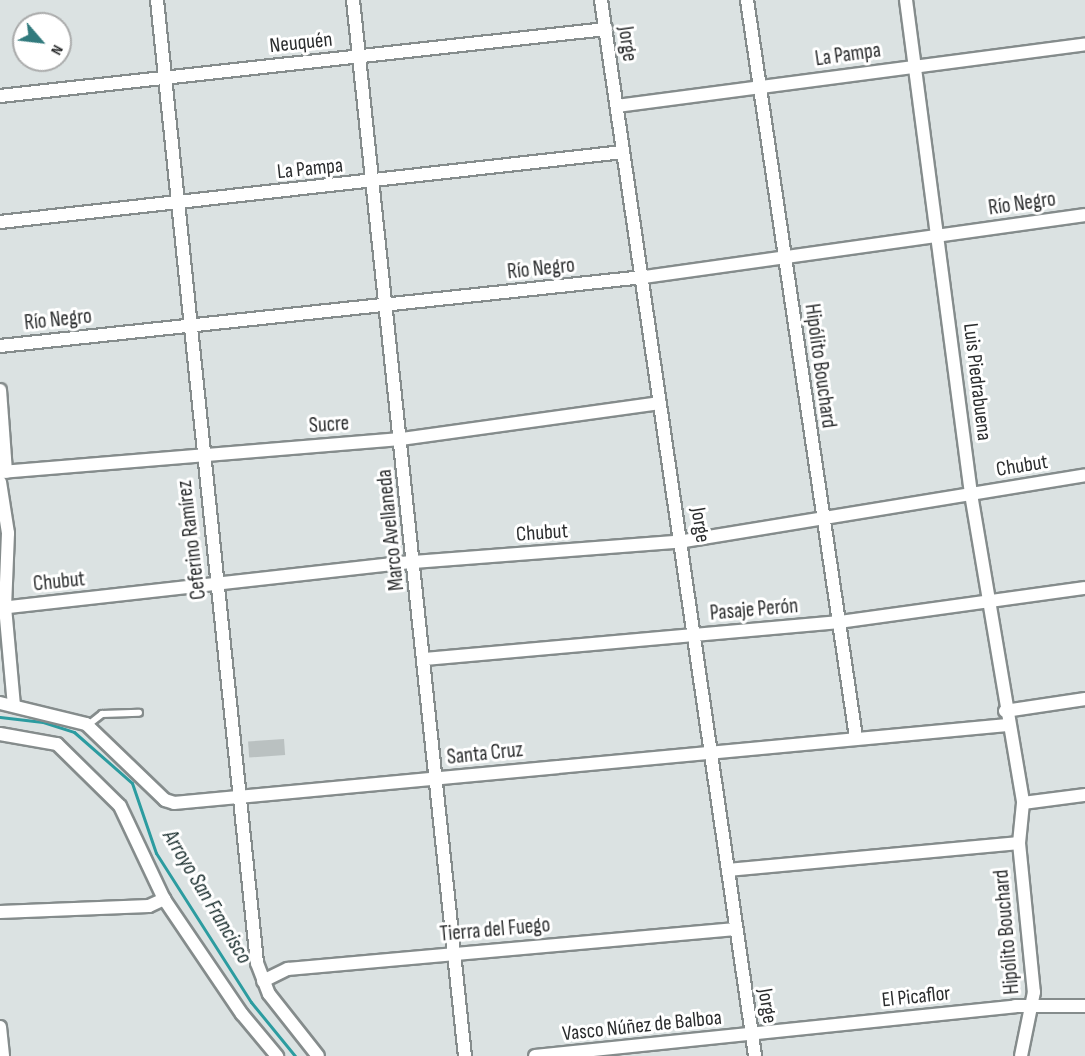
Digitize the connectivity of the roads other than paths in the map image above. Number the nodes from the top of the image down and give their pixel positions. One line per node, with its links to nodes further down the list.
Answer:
1 (157, 0): 10 (street, Ceferino Ramírez)
2 (353, 0): 8 (street, Marco Avellaneda)
3 (601, 0): 6 (street, Jorge)
4 (747, 0): 11 (street, Hipólito Bouchard)
5 (906, 0): 9 (street, Luis Piedrabuena)
6 (606, 29): 8 (street, Neuquén); 13 (street, Jorge)
7 (1085, 44): 9 (street, La Pampa)
8 (359, 56): 10 (street, Neuquén); 15 (street, Marco Avellaneda)
9 (915, 66): 11 (street, La Pampa); 19 (street, Luis Piedrabuena)
10 (165, 77): 12 (street, Neuquén); 16 (street, Ceferino Ramírez)
11 (759, 87): 13 (street, La Pampa); 20 (street, Hipólito Bouchard)
12 (0, 96)
13 (617, 106): 14 (street, Jorge)
14 (624, 152): 15 (street, La Pampa); 21 (street, Jorge)
15 (372, 183): 16 (street, La Pampa); 22 (street, Marco Avellaneda)
16 (178, 202): 18 (street, La Pampa); 23 (street, Ceferino Ramírez)
17 (1085, 215): 19 (street, Río Negro)
18 (0, 222)
19 (938, 236): 20 (street, Río Negro); 31 (street, Luis Piedrabuena)
20 (784, 258): 21 (street, Río Negro); 32 (street, Hipólito Bouchard)
21 (644, 277): 22 (street, Río Negro); 26 (street, Jorge)
22 (387, 305): 23 (street, Río Negro); 27 (street, Marco Avellaneda)
23 (191, 326): 24 (street, Río Negro); 28 (street, Ceferino Ramírez)
24 (0, 346)
25 (0, 390): 29 (street)
26 (660, 403): 27 (street, Sucre); 33 (street, Jorge)
27 (401, 439): 28 (street, Sucre); 34 (street, Marco Avellaneda)
28 (202, 454): 29 (street, Sucre); 35 (street, Ceferino Ramírez)
29 (2, 475): 38 (street)
30 (1085, 475): 31 (street, Chubut)
31 (971, 494): 32 (street, Chubut); 37 (street, Luis Piedrabuena)
32 (822, 519): 33 (street, Chubut); 39 (street, Hipólito Bouchard)
33 (684, 542): 34 (street, Chubut); 40 (street, Jorge)
34 (413, 562): 35 (street, Chubut); 41 (street, Marco Avellaneda)
35 (218, 586): 38 (street, Chubut); 54 (street, Ceferino Ramírez)
36 (1085, 588): 37 (street, Pasaje Perón)
37 (990, 604): 39 (street, Pasaje Perón); 45 (street, Luis Piedrabuena)
38 (3, 607): 44 (street)
39 (839, 622): 40 (street, Pasaje Perón); 50 (street, Hipólito Bouchard)
40 (696, 635): 41 (street, Pasaje Perón); 51 (street, Jorge)
41 (425, 659): 52 (street, Marco Avellaneda)
42 (1085, 699): 45 (street)
43 (0, 703): 44 (street, Santa Cruz)
44 (14, 705): 47 (street, Santa Cruz)
45 (1005, 711): 48 (street, Luis Piedrabuena)
46 (139, 713): 47 (lane)
47 (87, 725): 54 (street, Santa Cruz)
48 (1007, 725): 50 (street, Santa Cruz); 55 (street, Luis Piedrabuena)
49 (0, 734): 58 (street)
50 (856, 737): 51 (street, Santa Cruz)
51 (711, 750): 52 (street, Santa Cruz); 57 (street, Jorge)
52 (436, 778): 54 (street, Santa Cruz); 61 (street, Marco Avellaneda)
53 (1085, 795): 55 (street)
54 (239, 797): 62 (street, Ceferino Ramírez)
55 (1023, 803): 56 (street, Hipólito Bouchard)
56 (1019, 843): 57 (street); 64 (street, Hipólito Bouchard)
57 (728, 870): 60 (street, Jorge)
58 (164, 899): 59 (street); 68 (street)
59 (0, 912)
60 (735, 929): 61 (street, Tierra del Fuego); 66 (street, Jorge)
61 (454, 953): 62 (street, Tierra del Fuego); 70 (street, Marco Avellaneda)
62 (263, 981): 69 (street, Ceferino Ramírez)
63 (1085, 1006): 64 (street, El Picaflor)
64 (1032, 1008): 66 (street, El Picaflor); 73 (street, Hipólito Bouchard)
65 (0, 1027): 67 (street)
66 (752, 1034): 71 (street, Vasco Núñez de Balboa); 72 (street, Jorge)
67 (3, 1056)
68 (277, 1056)
69 (318, 1056)
70 (465, 1056)
71 (535, 1056)
72 (755, 1056)
73 (1021, 1056)

